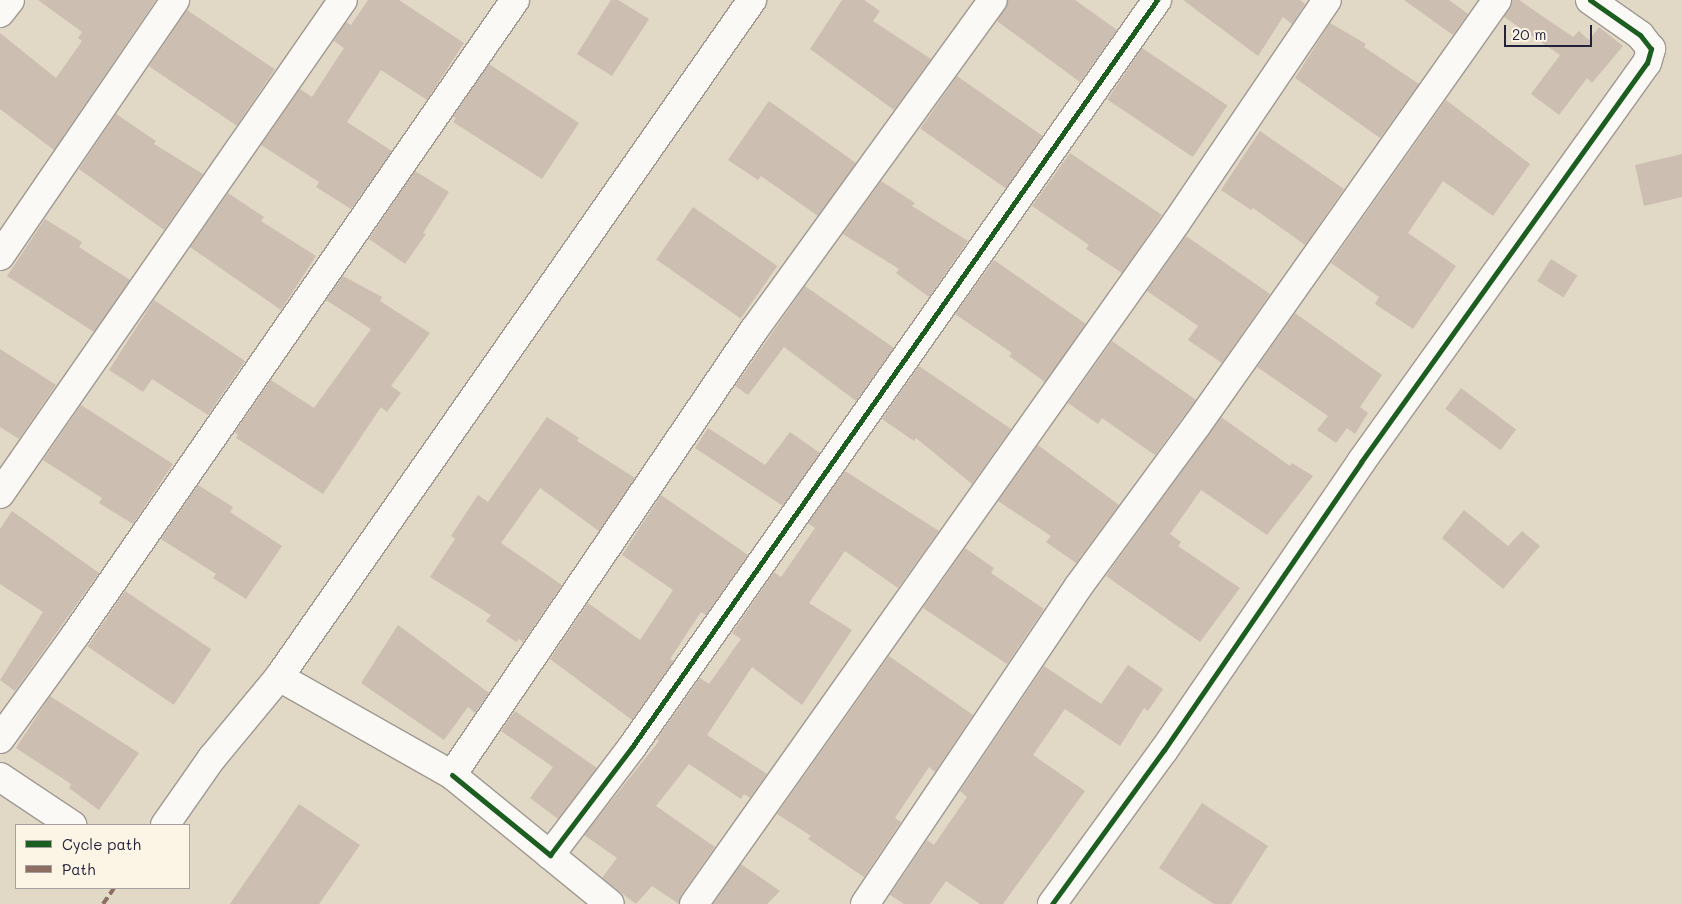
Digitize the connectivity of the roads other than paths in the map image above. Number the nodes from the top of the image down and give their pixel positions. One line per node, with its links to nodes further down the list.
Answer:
1 (10, 0): 11 (street)
2 (175, 0): 12 (street)
3 (343, 0): 13 (street)
4 (515, 0): 15 (street)
5 (752, 0): 14 (street)
6 (993, 0): 16 (street)
7 (1157, 0): 20 (street)
8 (1327, 0): 22 (street)
9 (1497, 0): 23 (street)
10 (1590, 0): 24 (street)
11 (0, 12)
12 (0, 256)
13 (0, 494)
14 (279, 677): 16 (street); 19 (street)
15 (0, 739)
16 (452, 775): 20 (street)
17 (0, 777): 18 (street)
18 (70, 824)
19 (166, 824)
20 (550, 855): 21 (street)
21 (610, 904)
22 (694, 904)
23 (865, 904)
24 (1052, 904)

